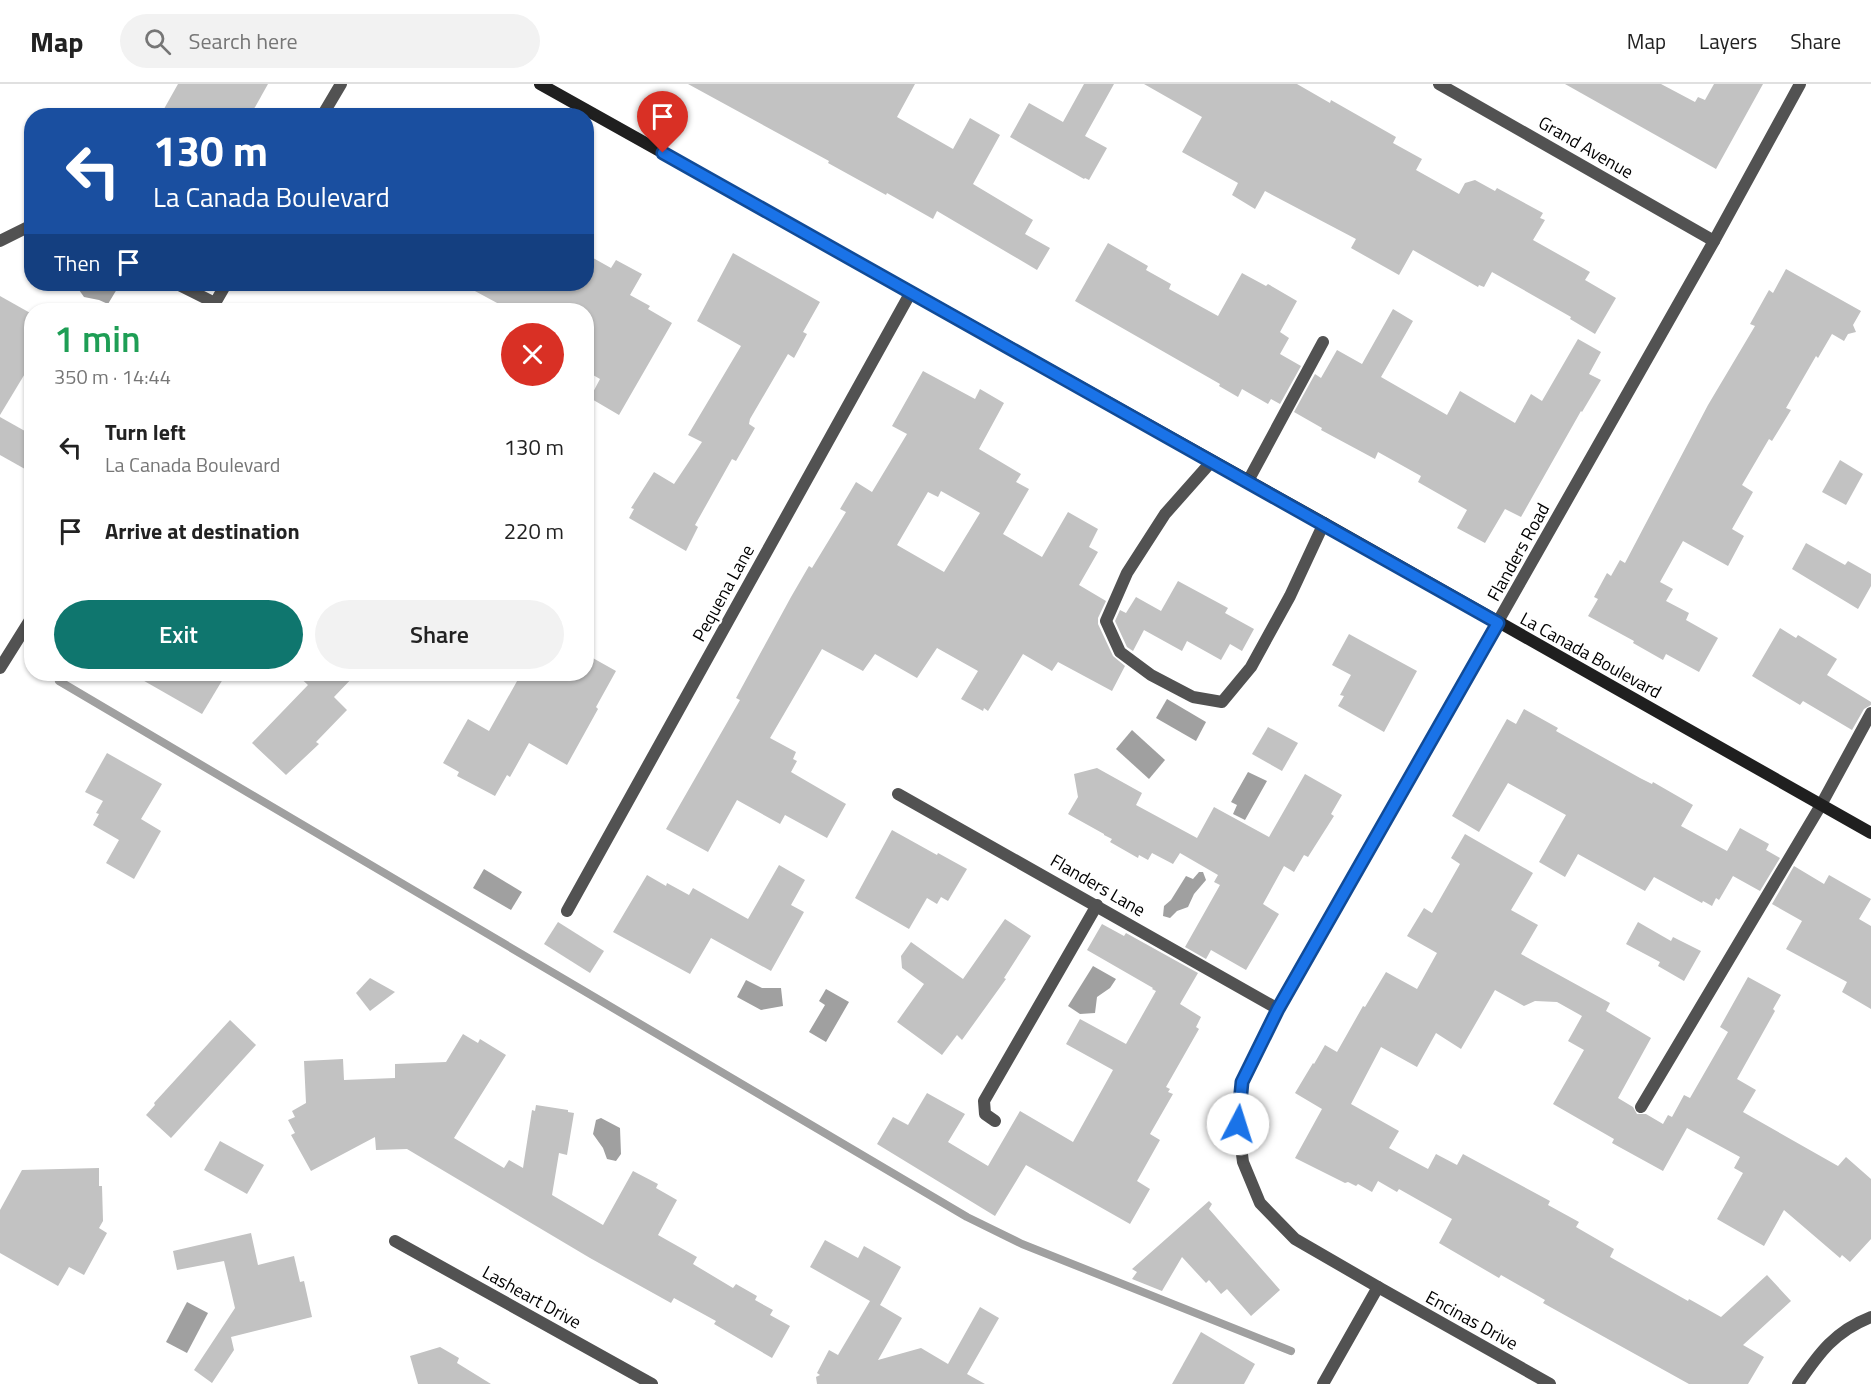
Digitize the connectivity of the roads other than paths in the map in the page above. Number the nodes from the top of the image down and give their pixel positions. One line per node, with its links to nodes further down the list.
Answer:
1 (340, 84): 5 (street)
2 (540, 84): 6 (street, La Canada Boulevard)
3 (1439, 84): 10 (street, Grand Avenue)
4 (1800, 84): 10 (street, Flanders Road)
5 (326, 108)
6 (583, 108)
7 (594, 114): 12 (street, La Canada Boulevard)
8 (24, 229): 9 (street)
9 (0, 241)
10 (1714, 241): 18 (street, Flanders Road)
11 (188, 291): 13 (street)
12 (911, 292): 15 (street, La Canada Boulevard); 26 (street, Pequena Lane)
13 (207, 303)
14 (1323, 342): 16 (street)
15 (1212, 461): 16 (street, La Canada Boulevard); 17 (street)
16 (1248, 481): 17 (street, La Canada Boulevard)
17 (1324, 523): 18 (street, La Canada Boulevard)
18 (1498, 623): 23 (street, La Canada Boulevard); 27 (street, Flanders Road)
19 (24, 630): 20 (street)
20 (0, 668)
21 (1871, 713): 23 (street)
22 (898, 794): 25 (street, Flanders Lane)
23 (1821, 805): 24 (street, La Canada Boulevard); 28 (street)
24 (1871, 833)
25 (1097, 905): 27 (street, Flanders Lane); 29 (street)
26 (567, 912)
27 (1278, 1009): 31 (street, Flanders Road)
28 (1641, 1107)
29 (995, 1121)
30 (395, 1241): 33 (street, Lasheart Drive)
31 (1378, 1287): 34 (street); 35 (street, Encinas Drive)
32 (1871, 1317): 36 (street)
33 (652, 1384)
34 (1323, 1384)
35 (1550, 1384)
36 (1798, 1384)

